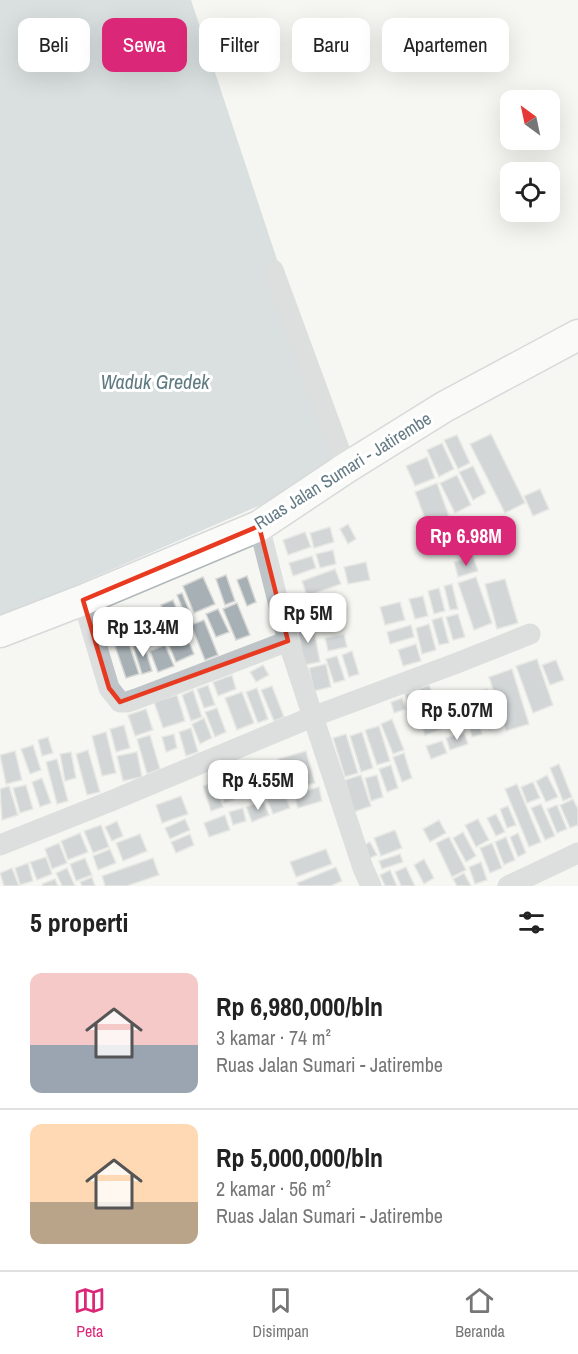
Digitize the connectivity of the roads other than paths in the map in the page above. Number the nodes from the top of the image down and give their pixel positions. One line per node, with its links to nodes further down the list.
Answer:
1 (273, 270): 3 (street)
2 (578, 335): 3 (main road, Ruas Jalan Sumari - Jatirembe)
3 (346, 468): 4 (main road, Ruas Jalan Sumari - Jatirembe)
4 (259, 526): 5 (main road, Ruas Jalan Sumari - Jatirembe); 8 (street)
5 (83, 600): 6 (main road, Ruas Jalan Sumari - Jatirembe); 8 (street)
6 (0, 632)
7 (530, 634): 9 (street)
8 (288, 641): 9 (street)
9 (312, 717): 10 (street); 12 (street)
10 (0, 845)
11 (578, 853): 13 (street)
12 (371, 886)
13 (508, 886)

